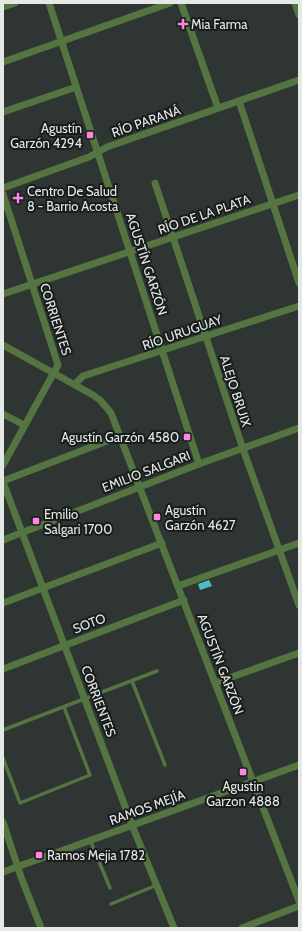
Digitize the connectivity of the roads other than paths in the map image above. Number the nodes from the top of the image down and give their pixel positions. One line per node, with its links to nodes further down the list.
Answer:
1 (15, 3): 6 (street)
2 (49, 3): 8 (street, AGUSTÍN GARZÓN)
3 (170, 3): 8 (street)
4 (181, 3): 13 (street)
5 (295, 3): 7 (street)
6 (3, 7)
7 (299, 14)
8 (62, 41): 9 (street); 11 (street, AGUSTÍN GARZÓN)
9 (3, 62)
10 (299, 80): 12 (street, RÍO PARANÁ)
11 (76, 86): 14 (street); 15 (street, AGUSTÍN GARZÓN)
12 (239, 101): 13 (street, RÍO PARANÁ); 20 (street)
13 (218, 108): 15 (street, RÍO PARANÁ)
14 (3, 112)
15 (98, 153): 17 (street, RÍO PARANÁ); 22 (street, AGUSTÍN GARZÓN)
16 (155, 183): 21 (street, ALEJO BRUIX)
17 (3, 188)
18 (3, 194): 24 (street, CORRIENTES)
19 (299, 195): 20 (street, RÍO DE LA PLATA)
20 (273, 204): 21 (street, RÍO DE LA PLATA); 23 (street)
21 (173, 237): 22 (street, RÍO DE LA PLATA); 27 (street, ALEJO BRUIX)
22 (130, 252): 24 (street, RÍO DE LA PLATA); 29 (street, AGUSTÍN GARZÓN)
23 (299, 283)
24 (32, 285): 25 (street, RÍO DE LA PLATA); 30 (street, CORRIENTES)
25 (3, 294)
26 (299, 306): 27 (street, RÍO URUGUAY)
27 (206, 337): 29 (street, RÍO URUGUAY); 36 (street, ALEJO BRUIX)
28 (3, 346): 30 (street, AGUSTÍN GARZÓN)
29 (163, 352): 31 (street, RÍO URUGUAY); 37 (street, AGUSTÍN GARZÓN)
30 (54, 374): 31 (street, AGUSTÍN GARZÓN); 33 (street, CORRIENTES)
31 (75, 384): 35 (street, AGUSTÍN GARZÓN)
32 (3, 414): 33 (street)
33 (24, 426): 38 (street, CORRIENTES)
34 (299, 428): 36 (street, EMILIO SALGARI)
35 (120, 436): 39 (street); 40 (street, AGUSTÍN GARZÓN)
36 (243, 449): 37 (street, EMILIO SALGARI); 45 (street, ALEJO BRUIX)
37 (199, 464): 40 (street, EMILIO SALGARI)
38 (3, 465)
39 (3, 482): 41 (street, CORRIENTES)
40 (140, 487): 41 (street, EMILIO SALGARI); 43 (street, AGUSTÍN GARZÓN)
41 (22, 532): 42 (street, EMILIO SALGARI); 47 (street, CORRIENTES)
42 (3, 540)
43 (162, 543): 46 (street, AGUSTÍN GARZÓN); 47 (street)
44 (299, 543): 45 (street)
45 (279, 550): 46 (street); 50 (street, ALEJO BRUIX)
46 (178, 586): 48 (street, AGUSTÍN GARZÓN)
47 (43, 588): 49 (street); 51 (street, CORRIENTES)
48 (184, 600): 51 (street, SOTO); 56 (street, AGUSTÍN GARZÓN)
49 (3, 603)
50 (299, 605)
51 (65, 646): 53 (street, SOTO); 57 (street, CORRIENTES)
52 (299, 653): 56 (street)
53 (3, 669)
54 (157, 671): 55 (lane)
55 (132, 681): 57 (lane); 61 (lane)
56 (215, 683): 63 (street, AGUSTÍN GARZÓN)
57 (85, 699): 58 (lane); 65 (street, CORRIENTES)
58 (64, 707): 59 (lane); 60 (lane)
59 (3, 730)
60 (3, 758)
61 (165, 765)
62 (299, 765): 63 (street, RAMOS MEJÍA)
63 (252, 782): 65 (street, RAMOS MEJÍA); 71 (street, AGUSTÍN GARZÓN)
64 (3, 822): 67 (street)
65 (132, 825): 66 (street, RAMOS MEJÍA); 69 (street, CORRIENTES)
66 (90, 840): 67 (street, RAMOS MEJÍA); 70 (lane)
67 (18, 866): 68 (street, RAMOS MEJÍA); 74 (street)
68 (3, 872)
69 (157, 885): 72 (lane); 75 (street, CORRIENTES)
70 (110, 888)
71 (299, 900)
72 (111, 904)
73 (299, 906): 76 (street)
74 (41, 928)
75 (174, 928)
76 (242, 928)

